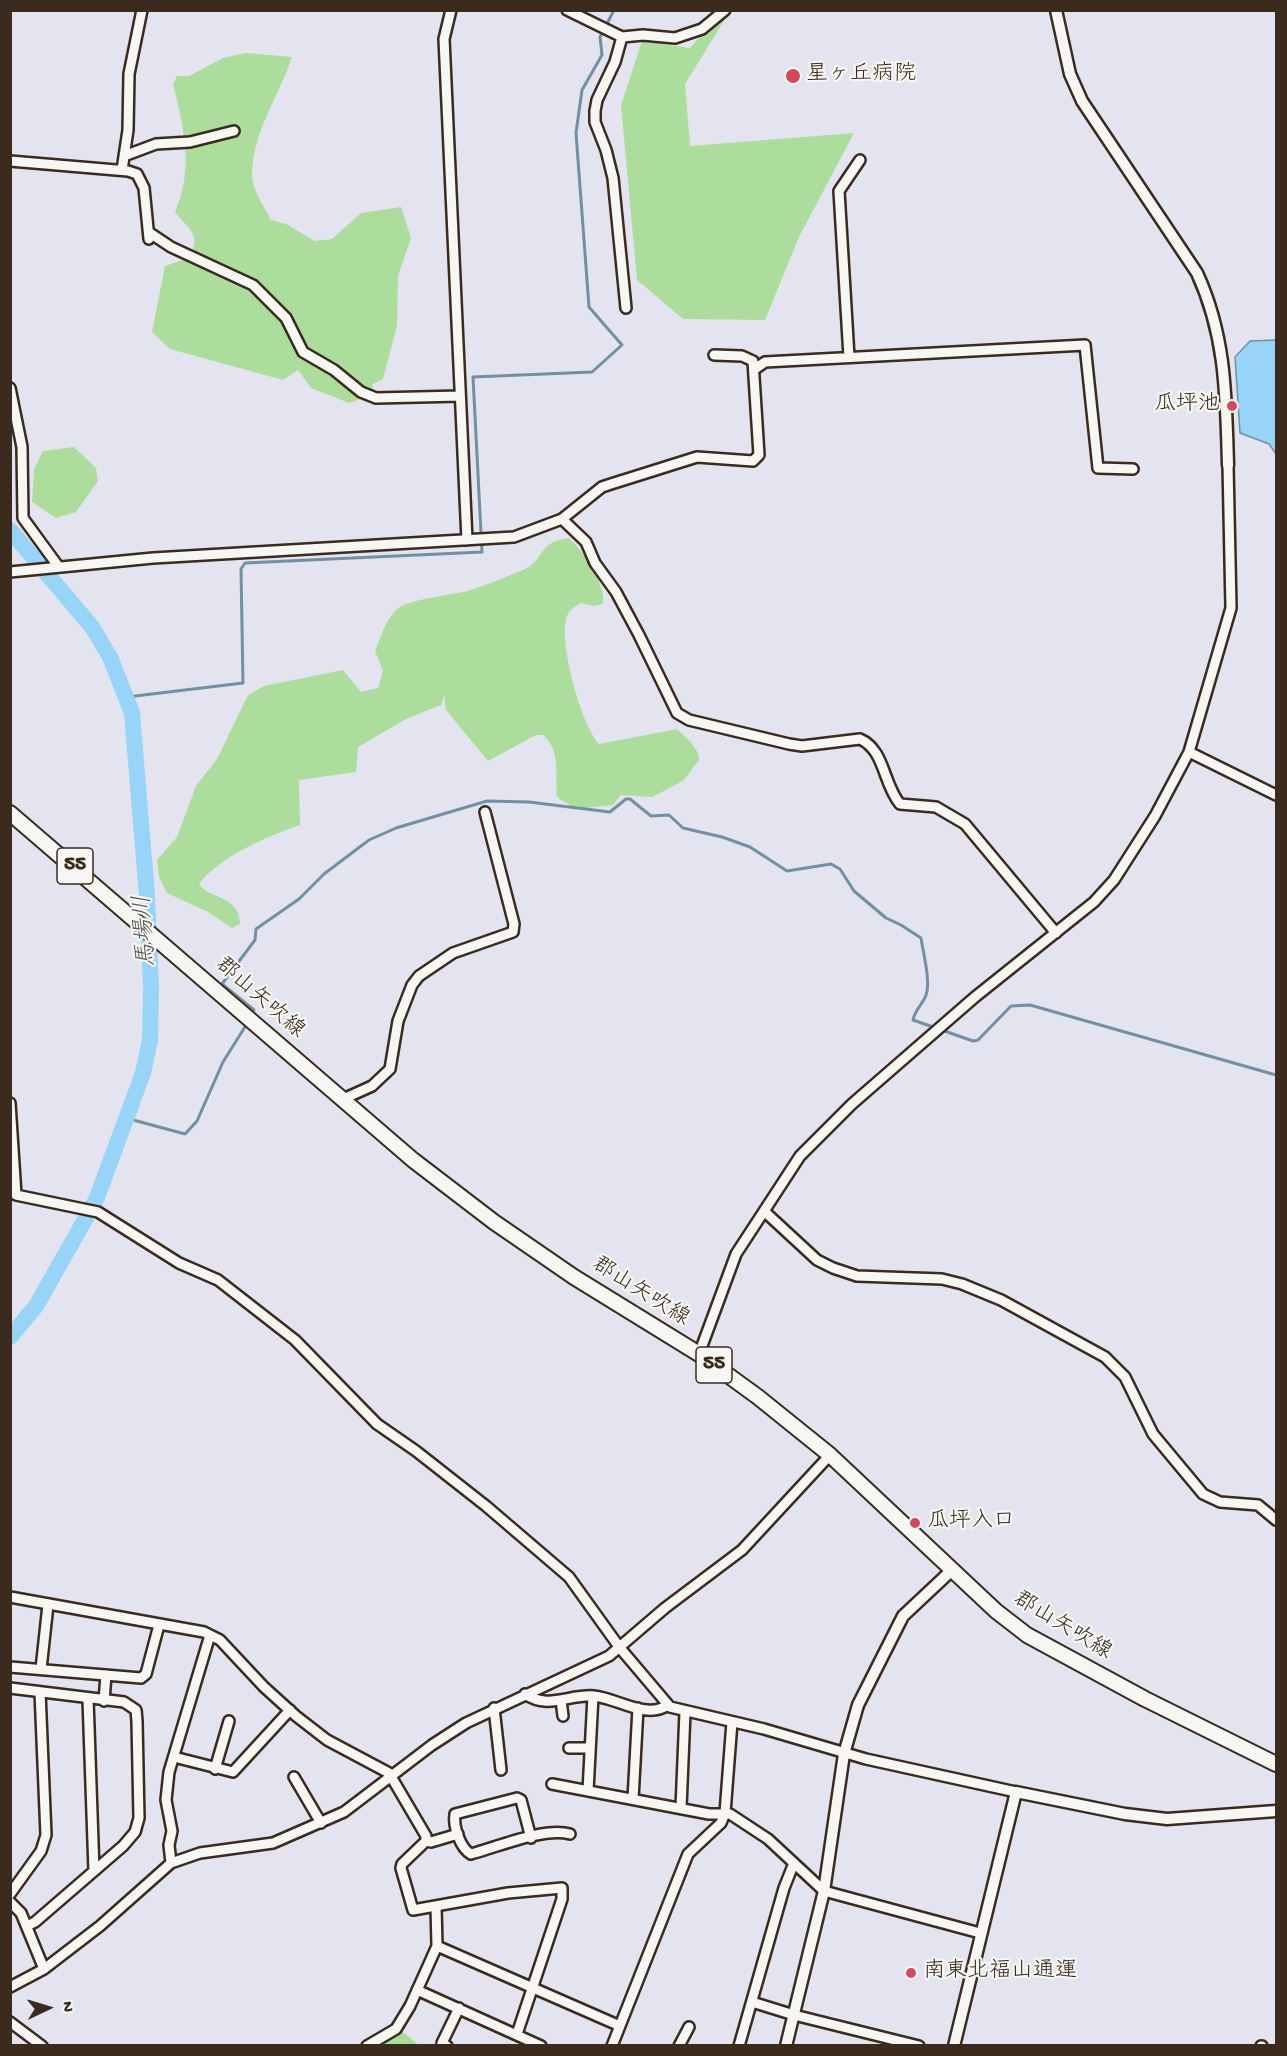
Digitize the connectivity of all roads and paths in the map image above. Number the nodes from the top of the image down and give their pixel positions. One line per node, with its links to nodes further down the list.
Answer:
1 (142, 10): 8 (street)
2 (451, 10): 17 (street)
3 (567, 10): 6 (street)
4 (726, 10): 6 (street)
5 (1056, 10): 18 (street)
6 (622, 37): 12 (street)
7 (234, 131): 8 (street)
8 (124, 156): 11 (street)
9 (860, 160): 14 (street)
10 (10, 161): 11 (street)
11 (122, 170): 17 (street)
12 (626, 308)
13 (714, 355): 15 (street)
14 (849, 357): 15 (street); 19 (street)
15 (755, 369): 20 (street)
16 (10, 388): 22 (street)
17 (460, 396): 21 (street)
18 (1228, 465): 24 (street)
19 (1133, 469)
20 (562, 519): 21 (street); 28 (street)
21 (467, 540): 22 (street)
22 (55, 566): 23 (street)
23 (10, 572)
24 (1189, 752): 25 (street); 28 (street)
25 (1276, 795)
26 (485, 812): 29 (street)
27 (10, 813): 29 (main road, 郡山矢吹線 / 55)
28 (1056, 933): 31 (street)
29 (341, 1100): 32 (main road, 郡山矢吹線 / 55)
30 (11, 1106): 40 (street)
31 (764, 1211): 32 (street); 34 (street)
32 (699, 1354): 33 (main road, 郡山矢吹線 / 55)
33 (830, 1455): 35 (main road, 郡山矢吹線 / 55); 40 (street)
34 (1276, 1520)
35 (952, 1570): 61 (street); 63 (main road, 郡山矢吹線 / 55)
36 (10, 1597): 37 (street)
37 (48, 1605): 38 (street); 42 (street)
38 (159, 1625): 39 (street); 43 (street)
39 (210, 1635): 54 (street); 62 (street)
40 (620, 1648): 46 (street); 51 (street)
41 (10, 1667): 42 (street)
42 (41, 1669): 43 (street)
43 (106, 1675): 50 (street)
44 (10, 1688): 45 (street)
45 (40, 1692): 48 (street); 84 (street)
46 (525, 1694): 49 (street); 52 (street)
47 (593, 1696): 49 (street); 53 (street); 60 (street)
48 (88, 1699): 50 (street); 82 (street)
49 (561, 1700): 56 (street)
50 (104, 1701): 82 (street)
51 (668, 1705): 53 (street); 55 (street)
52 (494, 1708): 65 (street); 67 (street)
53 (638, 1708): 71 (street)
54 (290, 1710): 64 (street); 67 (street)
55 (685, 1712): 58 (street); 72 (street)
56 (563, 1716)
57 (230, 1721): 64 (street)
58 (732, 1722): 61 (street); 74 (street)
59 (569, 1748): 60 (street)
60 (590, 1748): 69 (street)
61 (844, 1754): 70 (street); 83 (street)
62 (174, 1757): 64 (street); 80 (street)
63 (1276, 1764)
64 (215, 1769)
65 (501, 1770)
66 (294, 1777): 75 (street)
67 (392, 1777): 75 (street); 79 (street)
68 (552, 1784): 69 (street)
69 (588, 1791): 71 (street)
70 (1016, 1792): 73 (street); 88 (street)
71 (633, 1799): 72 (street)
72 (681, 1808): 74 (street)
73 (1276, 1811)
74 (725, 1813): 81 (street); 98 (street)
75 (321, 1823): 80 (street)
76 (458, 1834): 78 (street); 78 (street); 79 (street)
77 (570, 1834): 78 (street)
78 (531, 1838)
79 (426, 1841): 86 (street)
80 (171, 1863): 90 (street)
81 (794, 1863): 83 (street); 94 (street)
82 (94, 1871): 87 (street)
83 (824, 1892): 88 (street); 96 (street)
84 (10, 1894)
85 (10, 1902): 87 (street)
86 (436, 1906): 89 (street); 91 (street)
87 (27, 1926): 90 (street)
88 (980, 1933): 110 (street)
89 (437, 1946): 91 (street); 93 (street)
90 (44, 1970): 92 (street)
91 (532, 1987): 98 (street); 100 (street)
92 (10, 1988)
93 (417, 1990): 95 (street); 102 (street)
94 (752, 2001): 96 (street); 107 (street)
95 (459, 2008): 100 (street); 103 (street)
96 (794, 2015): 108 (street); 109 (street)
97 (10, 2022): 101 (street)
98 (620, 2026): 105 (street)
99 (689, 2027): 106 (street)
100 (517, 2034): 104 (street)
101 (42, 2046)
102 (367, 2046)
103 (447, 2046)
104 (541, 2046)
105 (612, 2046)
106 (679, 2046)
107 (739, 2046)
108 (786, 2046)
109 (919, 2046)
110 (954, 2046)

